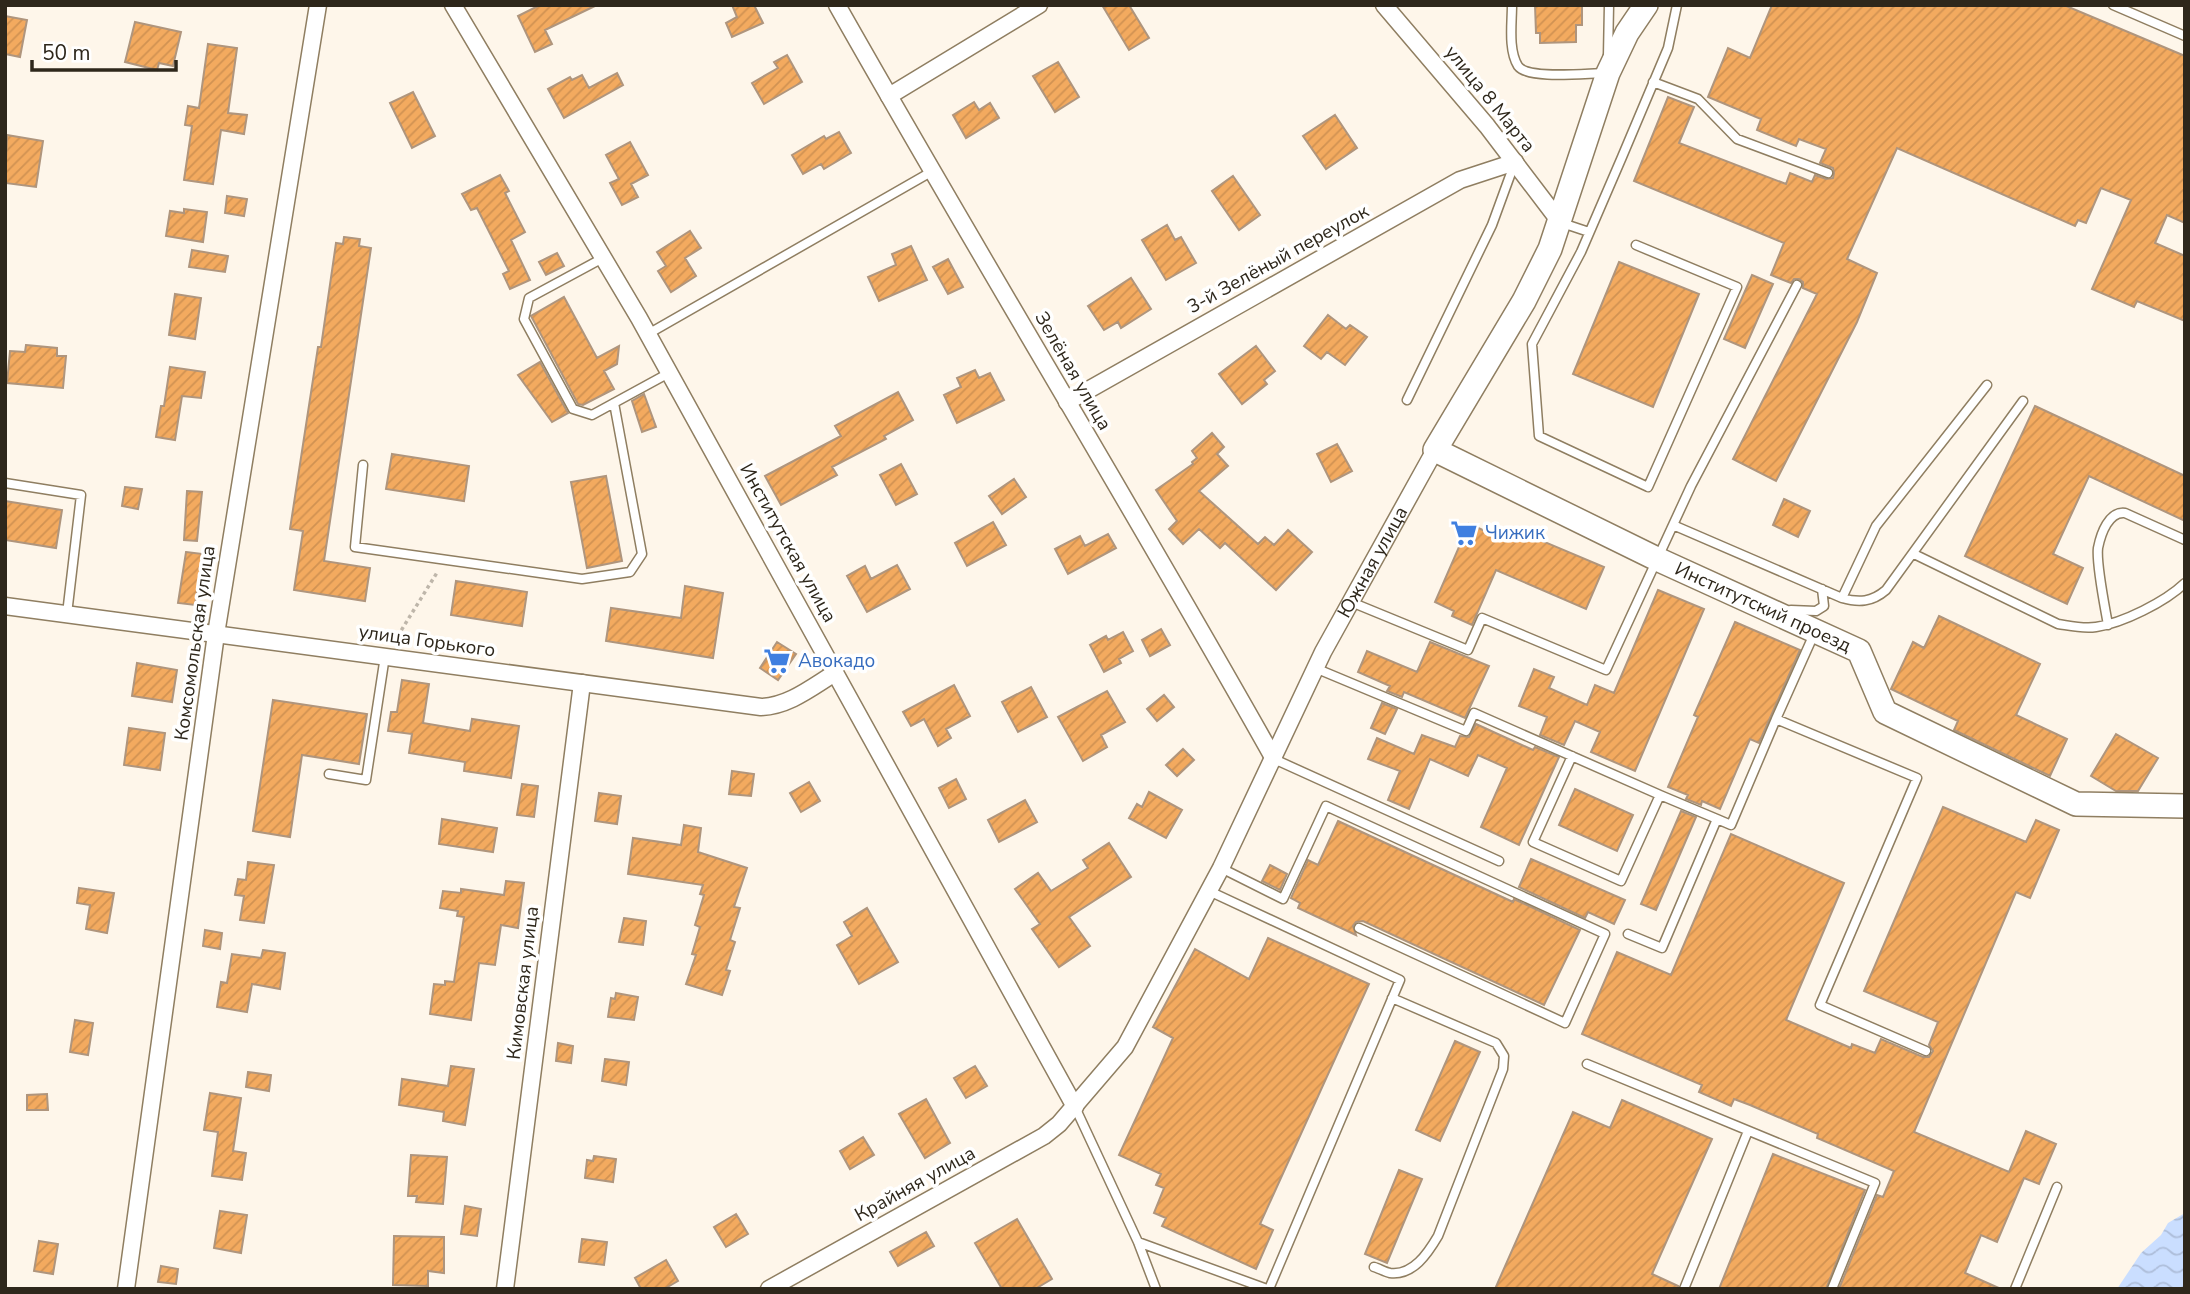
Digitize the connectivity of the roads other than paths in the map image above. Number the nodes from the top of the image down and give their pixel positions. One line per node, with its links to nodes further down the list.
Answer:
1 (318, 5): 46 (street, Комсомольская улица)
2 (453, 5): 21 (street, Институтская улица)
3 (837, 5): 14 (street, Зелёная улица)
4 (1039, 5): 14 (street)
5 (1384, 5): 15 (street, улица 8 Марта)
6 (1512, 5): 12 (lane)
7 (1609, 5): 12 (lane)
8 (1646, 5): 12 (street, Южная улица)
9 (1677, 5): 13 (lane)
10 (2113, 5): 11 (lane)
11 (2185, 36)
12 (1608, 73): 18 (street, Южная улица)
13 (1653, 82): 17 (lane); 19 (lane)
14 (889, 96): 16 (street, Зелёная улица)
15 (1515, 162): 18 (street, улица 8 Марта); 26 (lane); 28 (street, 3-й Зелёный переулок)
16 (932, 172): 23 (lane); 28 (street, Зелёная улица)
17 (1828, 173)
18 (1560, 222): 19 (lane); 30 (street, Южная улица)
19 (1590, 232): 20 (lane)
20 (1636, 246)
21 (603, 258): 23 (street, Институтская улица); 29 (lane)
22 (1797, 285): 33 (lane)
23 (648, 334): 24 (street, Институтская улица)
24 (669, 373): 29 (lane); 49 (street, Институтская улица)
25 (1987, 384): 39 (lane)
26 (1407, 400)
27 (2023, 401): 35 (lane)
28 (1067, 402): 53 (street, Зелёная улица)
29 (614, 403): 31 (lane)
30 (1435, 450): 36 (street, Институтский проезд); 40 (street, Южная улица)
31 (363, 465)
32 (5, 483): 43 (lane)
33 (1673, 525): 36 (lane); 38 (lane)
34 (2185, 540): 44 (lane)
35 (1914, 554): 39 (lane); 44 (lane)
36 (1657, 559): 40 (lane); 42 (street, Институтский проезд)
37 (2185, 583): 44 (lane)
38 (1822, 589): 39 (lane); 42 (lane)
39 (1842, 598)
40 (1351, 602): 48 (street, Южная улица)
41 (5, 606): 43 (street, улица Горького)
42 (1761, 607): 45 (street, Институтский проезд)
43 (67, 614): 46 (street, улица Горького)
44 (2108, 625)
45 (1815, 632): 51 (lane); 56 (street, Институтский проезд)
46 (216, 634): 47 (street, улица Горького); 71 (street, Комсомольская улица)
47 (385, 656): 50 (street, улица Горького); 54 (lane)
48 (1315, 668): 52 (lane); 53 (street, Южная улица)
49 (835, 673): 50 (street, улица Горького); 66 (street, Институтская улица)
50 (582, 683): 72 (street, Кимовская улица)
51 (1776, 719): 57 (lane); 64 (lane)
52 (1572, 756): 55 (lane); 55 (lane)
53 (1274, 759): 58 (lane); 59 (street, Южная улица)
54 (328, 774)
55 (1660, 795): 57 (lane)
56 (2185, 806)
57 (1717, 819): 62 (lane)
58 (1499, 861)
59 (1221, 868): 60 (street, Южная улица); 61 (lane)
60 (1209, 891): 63 (lane); 66 (street, Южная улица)
61 (1359, 929)
62 (1628, 934)
63 (1392, 998): 70 (lane); 75 (lane)
64 (1926, 1051)
65 (1587, 1064): 67 (lane)
66 (1075, 1107): 69 (lane); 73 (street, Крайняя улица)
67 (1748, 1131): 76 (lane); 77 (lane)
68 (2057, 1187): 78 (lane)
69 (1138, 1242): 74 (lane); 75 (lane)
70 (1374, 1267)
71 (126, 1289)
72 (505, 1289)
73 (769, 1289)
74 (1156, 1289)
75 (1268, 1289)
76 (1684, 1289)
77 (1832, 1289)
78 (2015, 1289)

